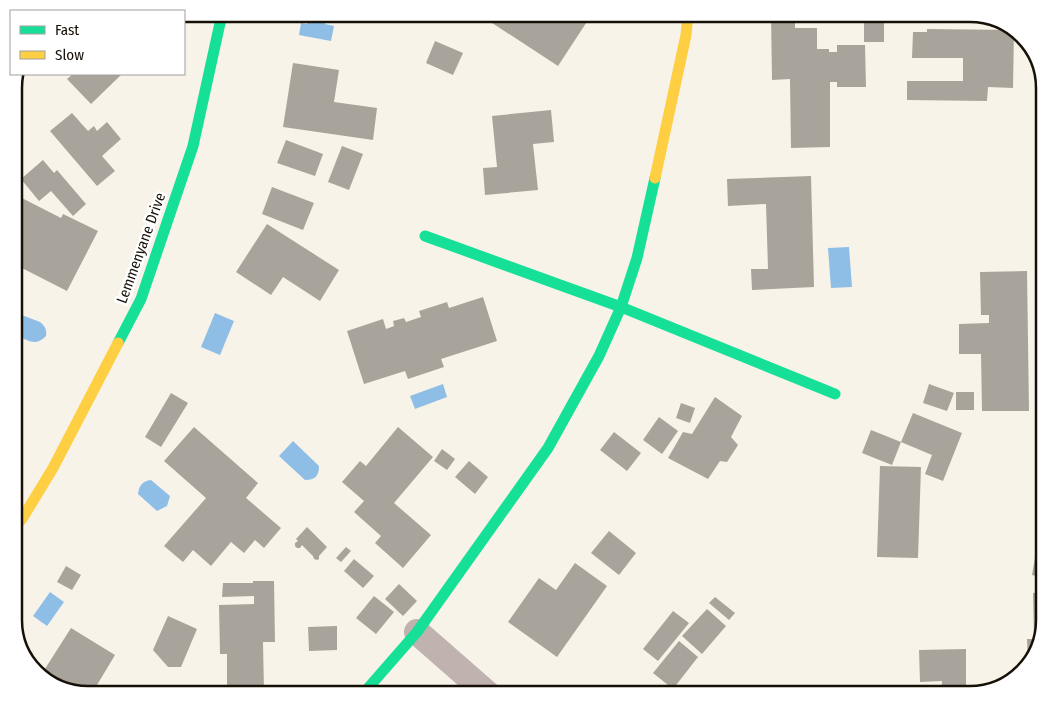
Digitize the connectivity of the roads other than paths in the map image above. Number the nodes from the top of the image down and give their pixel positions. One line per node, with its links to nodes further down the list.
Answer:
1 (220, 22): 6 (street, Lemmenyane Drive)
2 (687, 22): 4 (street)
3 (425, 236): 4 (street)
4 (621, 306): 5 (street); 7 (street)
5 (835, 394)
6 (23, 517)
7 (417, 632): 8 (street); 9 (street)
8 (370, 686)
9 (479, 686)

